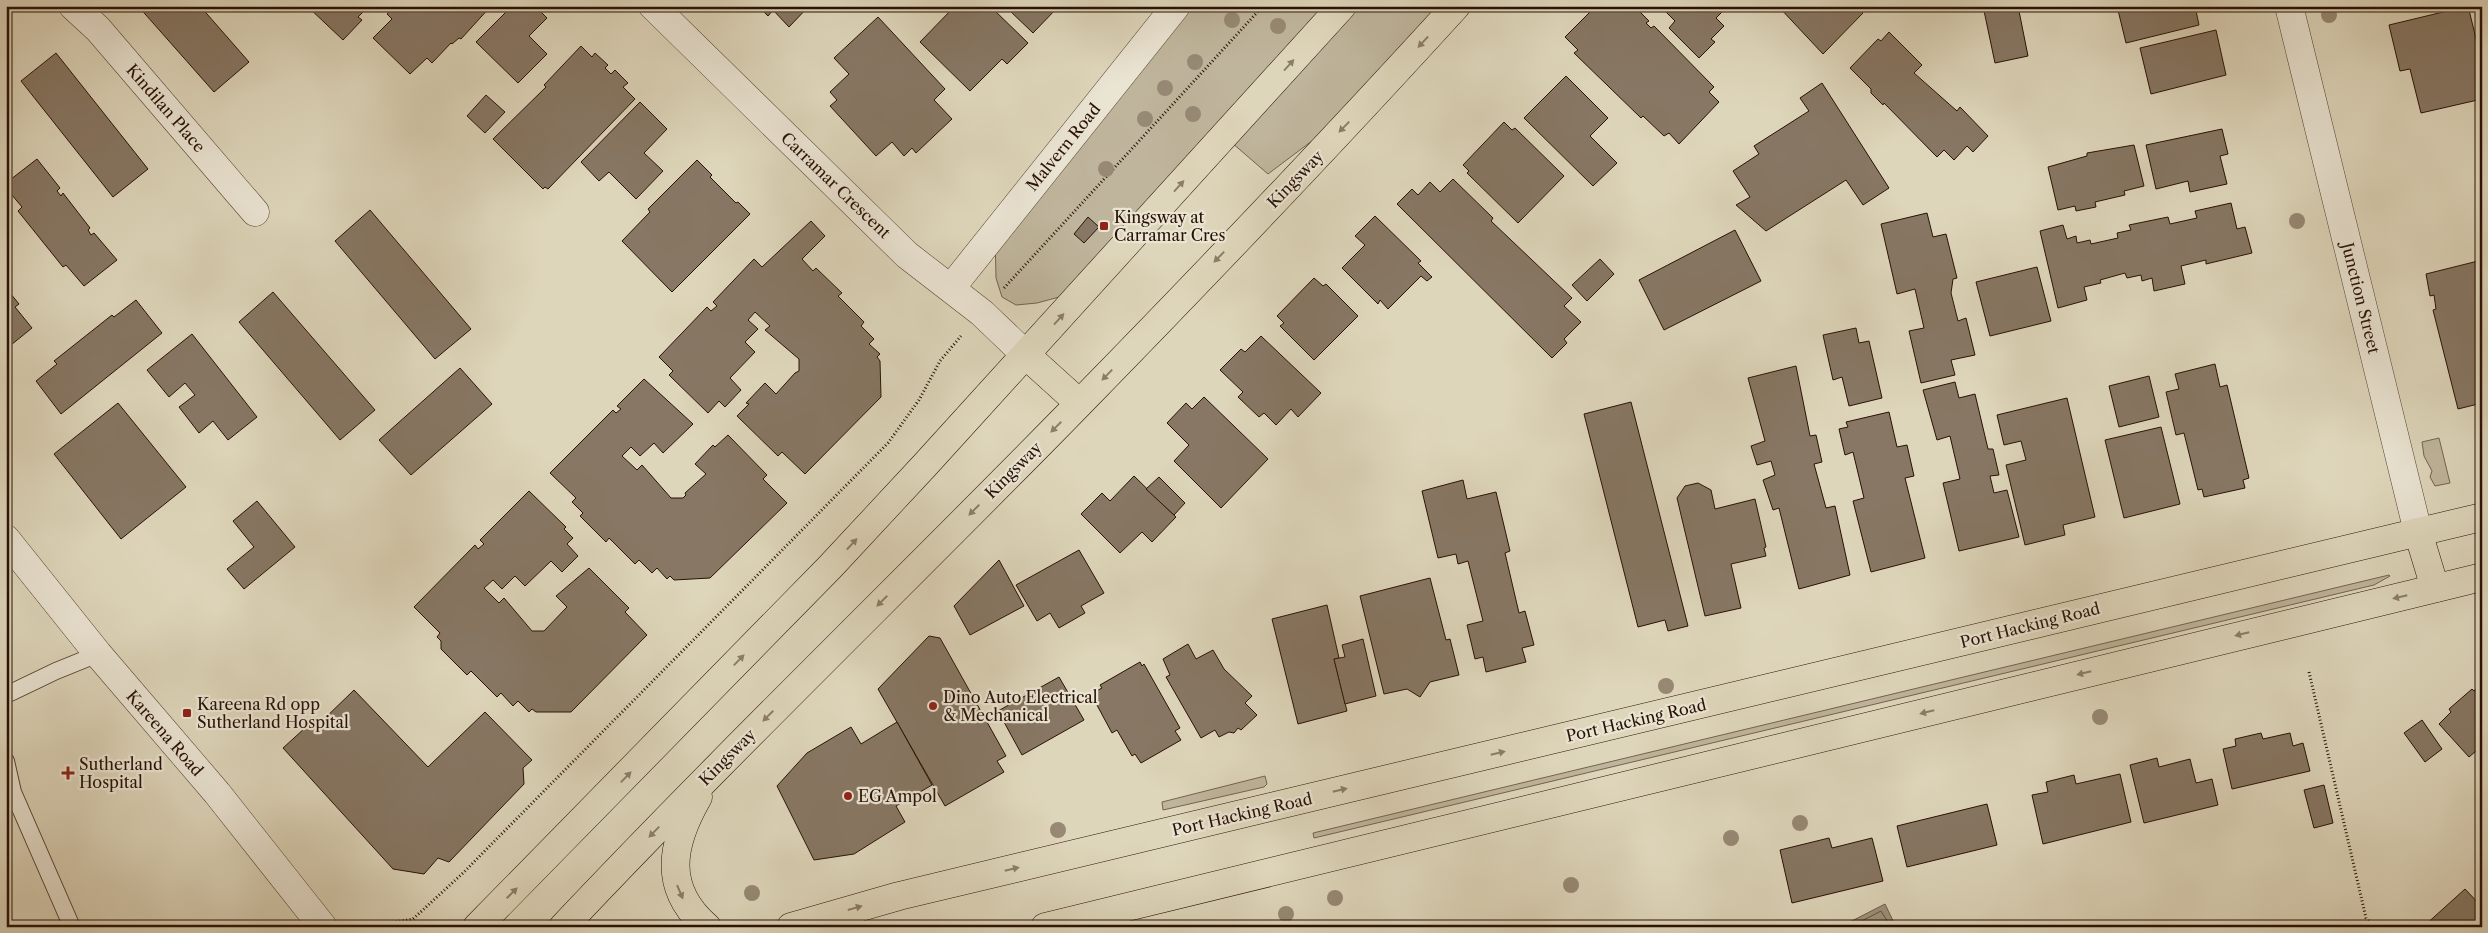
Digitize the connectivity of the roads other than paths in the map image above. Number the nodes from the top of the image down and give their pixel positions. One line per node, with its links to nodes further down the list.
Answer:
1 (73, 6): 7 (street, Kindilan Place)
2 (653, 6): 8 (street, Carramar Crescent)
3 (1176, 6): 8 (street, Malvern Road)
4 (1342, 6): 9 (main road, one-way to 4)
5 (1456, 6): 10 (main road, Kingsway, one-way to 10)
6 (2289, 6): 12 (street, Junction Street)
7 (256, 212)
8 (951, 288): 9 (street, Carramar Crescent)
9 (1026, 355): 10 (main road); 23 (main road, one-way to 9)
10 (1079, 403): 19 (main road, Kingsway, one-way to 19)
11 (2482, 516): 12 (main road, Port Hacking Road)
12 (2418, 532): 15 (main road, Junction Street); 26 (main road, Port Hacking Road, one-way to 12)
13 (6, 539): 16 (street, Kareena Road)
14 (2482, 577): 15 (main road)
15 (2435, 588): 27 (main road, one-way to 27)
16 (98, 654): 17 (lane); 22 (street, Kareena Road)
17 (6, 695)
18 (6, 761): 20 (lane)
19 (718, 766): 24 (main road, Kingsway, one-way to 24); 25 (main road, one-way to 25)
20 (10, 787): 21 (lane)
21 (72, 927)
22 (323, 927)
23 (477, 927)
24 (563, 927)
25 (706, 927)
26 (791, 927)
27 (1045, 927)

